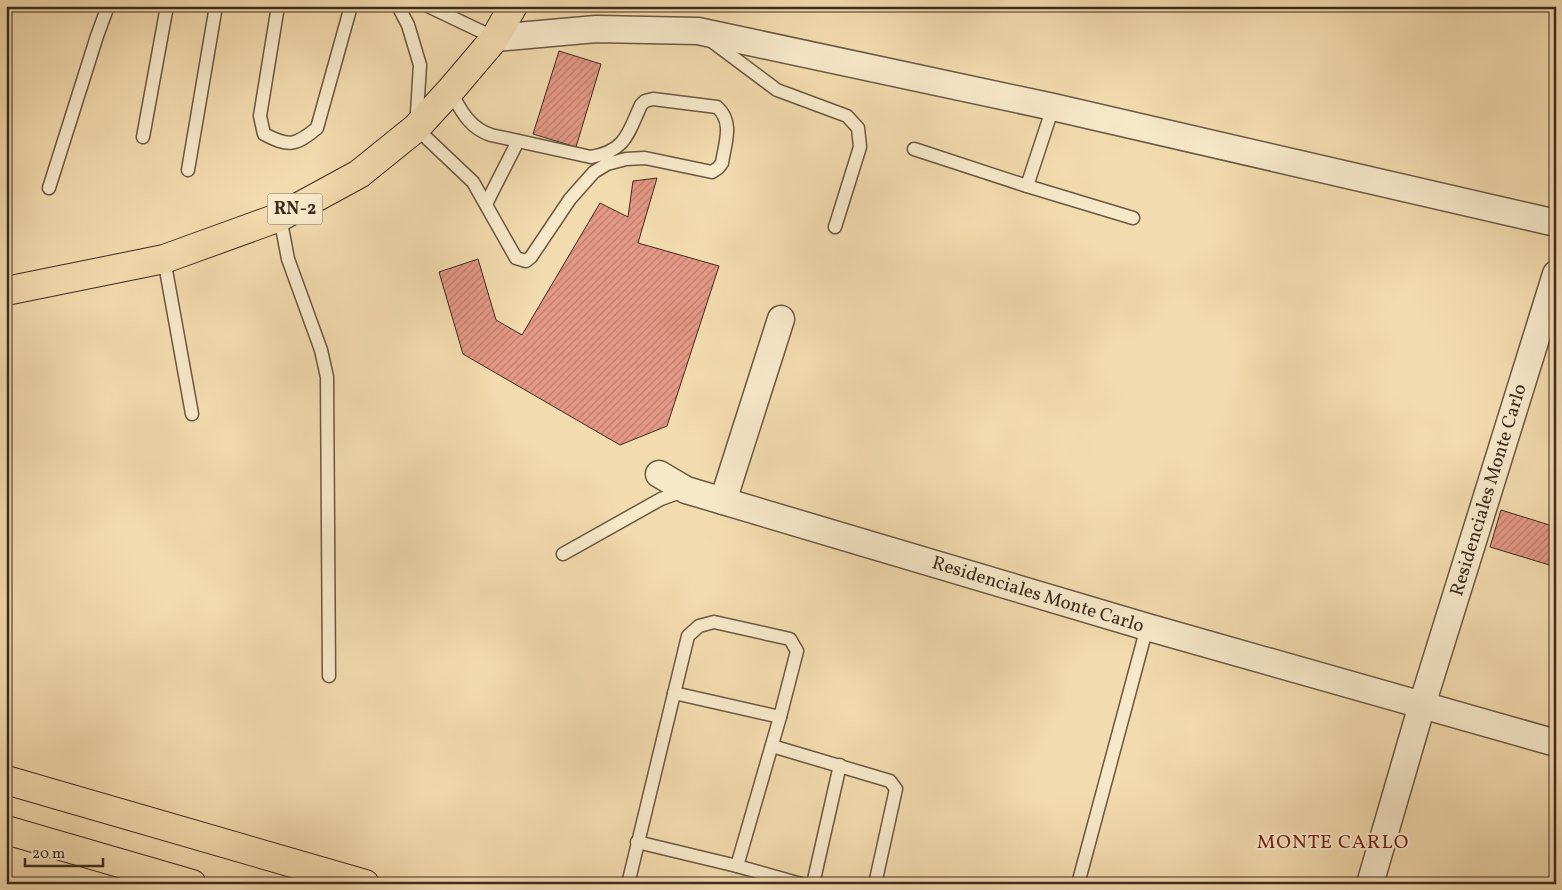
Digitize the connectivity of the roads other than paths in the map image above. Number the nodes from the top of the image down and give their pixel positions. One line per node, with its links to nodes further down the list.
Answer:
1 (108, 6): 19 (lane)
2 (167, 6): 14 (lane)
3 (216, 6): 17 (lane)
4 (278, 6): 5 (lane)
5 (350, 6)
6 (398, 6): 13 (lane)
7 (428, 6): 10 (lane)
8 (513, 6): 10 (main road, RN-2)
9 (698, 31): 10 (street); 12 (street); 24 (lane)
10 (495, 38): 11 (main road, RN-2)
11 (450, 90): 13 (main road, RN-2); 15 (lane)
12 (1054, 107): 18 (lane); 23 (street)
13 (416, 128): 20 (lane); 21 (main road, RN-2)
14 (143, 137)
15 (518, 141): 20 (lane); 20 (lane)
16 (914, 149): 18 (lane)
17 (188, 170)
18 (1027, 186): 22 (lane)
19 (50, 188)
20 (486, 204)
21 (280, 217): 25 (main road, RN-2); 35 (lane)
22 (1133, 218)
23 (1556, 223)
24 (835, 227)
25 (164, 259): 27 (main road, RN-2); 29 (lane)
26 (1556, 274): 37 (street, Residenciales Monte Carlo)
27 (6, 291)
28 (781, 319): 32 (street)
29 (192, 414)
30 (659, 474): 31 (street, Residenciales Monte Carlo)
31 (686, 490): 32 (street, Residenciales Monte Carlo); 33 (lane)
32 (722, 501): 34 (street, Residenciales Monte Carlo)
33 (564, 554)
34 (1147, 627): 37 (street, Residenciales Monte Carlo); 52 (lane)
35 (329, 676)
36 (674, 693): 38 (lane); 38 (lane); 44 (lane)
37 (1422, 705): 39 (street, Residenciales Monte Carlo); 53 (street, Residenciales Monte Carlo)
38 (780, 717): 40 (lane)
39 (1556, 743)
40 (772, 746): 41 (lane); 45 (lane)
41 (840, 765): 50 (lane); 51 (lane)
42 (6, 780): 47 (main road)
43 (6, 830): 46 (main road)
44 (638, 842): 45 (lane); 48 (lane)
45 (738, 866): 49 (lane)
46 (192, 884)
47 (366, 884)
48 (628, 884)
49 (801, 884)
50 (813, 884)
51 (875, 884)
52 (1078, 884)
53 (1370, 884)

